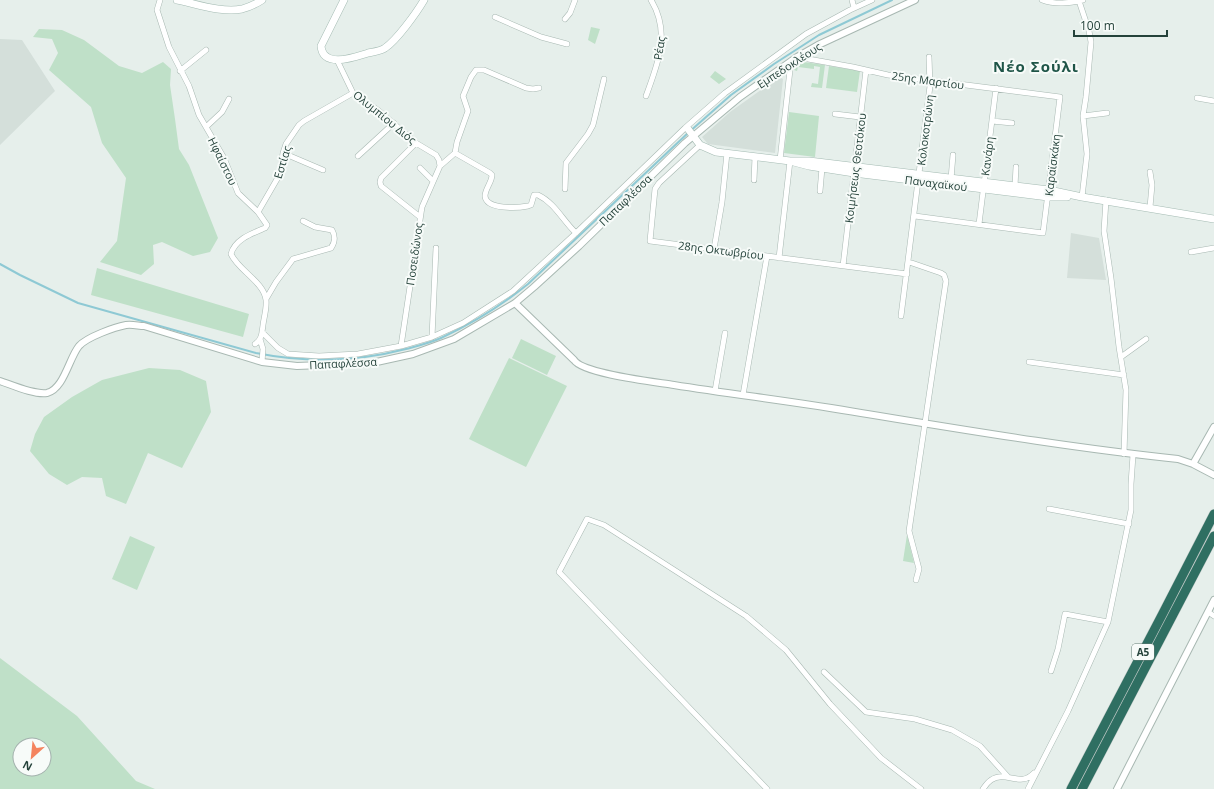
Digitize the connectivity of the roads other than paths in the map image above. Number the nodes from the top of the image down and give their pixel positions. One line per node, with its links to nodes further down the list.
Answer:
1 (160, 0): 23 (street, Ηφαίστου)
2 (177, 0): 12 (main road)
3 (344, 0): 20 (main road)
4 (424, 0): 20 (main road)
5 (575, 0): 15 (street)
6 (651, 0): 29 (street, Ρέας)
7 (852, 0): 13 (street)
8 (872, 0): 13 (street)
9 (916, 0): 18 (street, Εμπεδοκλέους)
10 (1042, 0): 11 (street)
11 (1081, 0): 36 (street)
12 (259, 1)
13 (854, 8): 79 (street)
14 (495, 17): 16 (street)
15 (565, 19)
16 (567, 44)
17 (206, 50): 23 (street)
18 (797, 57): 21 (street, Εμπεδοκλέους); 22 (street, 25ης Μαρτίου)
19 (929, 57): 25 (street, Κολοκοτρώνη)
20 (337, 60): 28 (street, Ολυμπίου Διός)
21 (791, 61): 43 (street, Εμπεδοκλέους); 52 (street)
22 (866, 70): 25 (street, 25ης Μαρτίου); 37 (street, Κοιμήσεως Θεοτόκου)
23 (180, 71): 41 (street, Ηφαίστου)
24 (604, 79): 67 (street)
25 (931, 81): 27 (street, 25ης Μαρτίου); 61 (street, Κολοκοτρώνη)
26 (539, 88): 47 (street)
27 (996, 88): 30 (street, 25ης Μαρτίου); 38 (street, Κανάρη)
28 (353, 93): 39 (street, Ολυμπίου Διός); 46 (street, Εστίας)
29 (646, 96)
30 (1060, 97): 69 (street, Καραϊσκάκη)
31 (1197, 98): 33 (street)
32 (229, 99): 41 (street)
33 (1214, 101)
34 (1107, 113): 36 (street)
35 (835, 114): 37 (street)
36 (1083, 116): 70 (street)
37 (860, 117): 59 (street, Κοιμήσεως Θεοτόκου)
38 (992, 121): 40 (street); 65 (street, Κανάρη)
39 (394, 123): 44 (street, Ολυμπίου Διός); 50 (street)
40 (1012, 123)
41 (206, 127): 73 (street, Ηφαίστου)
42 (688, 129): 43 (main road)
43 (694, 136): 45 (main road); 90 (street, Παπαφλέσσα)
44 (416, 143): 54 (street, Ολυμπίου Διός); 75 (street)
45 (700, 145): 48 (main road, Παναχαϊκού); 82 (street, 28ης Οκτωβρίου)
46 (283, 153): 58 (street); 73 (street, Εστίας)
47 (455, 153): 54 (street); 79 (street)
48 (727, 153): 51 (main road, Παναχαϊκού); 82 (street)
49 (953, 154): 62 (street)
50 (358, 156)
51 (755, 157): 52 (main road, Παναχαϊκού); 63 (street)
52 (780, 160): 53 (main road, Παναχαϊκού)
53 (790, 161): 57 (main road, Παναχαϊκού); 59 (main road, Παναχαϊκού); 85 (street)
54 (440, 166): 64 (street, Ποσειδώνος)
55 (1016, 167): 66 (street)
56 (420, 168): 64 (street)
57 (822, 168): 59 (main road, Παναχαϊκού); 68 (street)
58 (323, 170)
59 (854, 170): 61 (main road, Παναχαϊκού); 87 (street, Κοιμήσεως Θεοτόκου)
60 (1150, 172): 72 (street)
61 (919, 178): 62 (main road, Παναχαϊκού); 65 (main road, Παναχαϊκού); 74 (street, Κολοκοτρώνη)
62 (951, 178): 65 (main road, Παναχαϊκού)
63 (754, 180)
64 (434, 181): 75 (street, Ποσειδώνος)
65 (984, 186): 66 (main road, Παναχαϊκού); 69 (main road, Παναχαϊκού); 78 (street, Κανάρη)
66 (1015, 186): 69 (main road, Παναχαϊκού)
67 (566, 189)
68 (820, 191)
69 (1048, 193): 70 (main road, Παναχαϊκού); 78 (street, Καραϊσκάκη)
70 (1082, 197): 71 (main road, Παναχαϊκού)
71 (1106, 200): 72 (main road, Παναχαϊκού); 99 (street)
72 (1150, 207): 76 (main road, Παναχαϊκού)
73 (258, 212): 89 (street, Ηφαίστου)
74 (914, 216): 78 (street); 86 (street, Κολοκοτρώνη)
75 (420, 217): 98 (street, Ποσειδώνος)
76 (1214, 219)
77 (303, 221): 89 (street)
78 (979, 224)
79 (576, 233): 94 (street)
80 (436, 248): 94 (street)
81 (1214, 248): 83 (street)
82 (714, 249): 84 (street, 28ης Οκτωβρίου)
83 (1191, 252)
84 (767, 256): 85 (street, 28ης Οκτωβρίου); 105 (street)
85 (779, 258): 87 (street, 28ης Οκτωβρίου)
86 (909, 262): 88 (street, Κολοκοτρώνη); 106 (street)
87 (843, 266): 88 (street, 28ης Οκτωβρίου)
88 (907, 274): 91 (street, Κολοκοτρώνη)
89 (266, 299): 92 (street)
90 (515, 303): 100 (street, Παπαφλέσσα); 104 (street)
91 (901, 316)
92 (262, 332): 95 (street); 98 (street)
93 (726, 333): 104 (street)
94 (432, 337): 98 (street)
95 (260, 339): 97 (street); 100 (street)
96 (1146, 339): 99 (street)
97 (255, 344)
98 (401, 346)
99 (1121, 357): 102 (street)
100 (262, 360): 103 (street, Παπαφλέσσα)
101 (1029, 362): 102 (street)
102 (1124, 375): 108 (street)
103 (0, 380)
104 (715, 391): 105 (street)
105 (743, 395): 106 (street)
106 (925, 423): 108 (street); 116 (street)
107 (1214, 428): 110 (street)
108 (1124, 454): 109 (street)
109 (1133, 455): 110 (street); 114 (street)
110 (1196, 466): 111 (street)
111 (1214, 475)
112 (1049, 509): 114 (street)
113 (1214, 514): 129 (highway, Α5)
114 (1129, 524): 120 (street)
115 (1214, 536): 130 (highway, Α5)
116 (916, 580)
117 (1214, 600): 118 (street)
118 (1208, 612): 119 (street); 131 (street)
119 (1214, 616)
120 (1108, 622): 121 (street); 123 (street)
121 (1051, 671)
122 (824, 672): 124 (street)
123 (1038, 768): 124 (street); 128 (street)
124 (1008, 777): 127 (street)
125 (767, 789): 126 (street)
126 (921, 789)
127 (982, 789)
128 (1028, 789)
129 (1071, 789)
130 (1082, 789)
131 (1117, 789)

